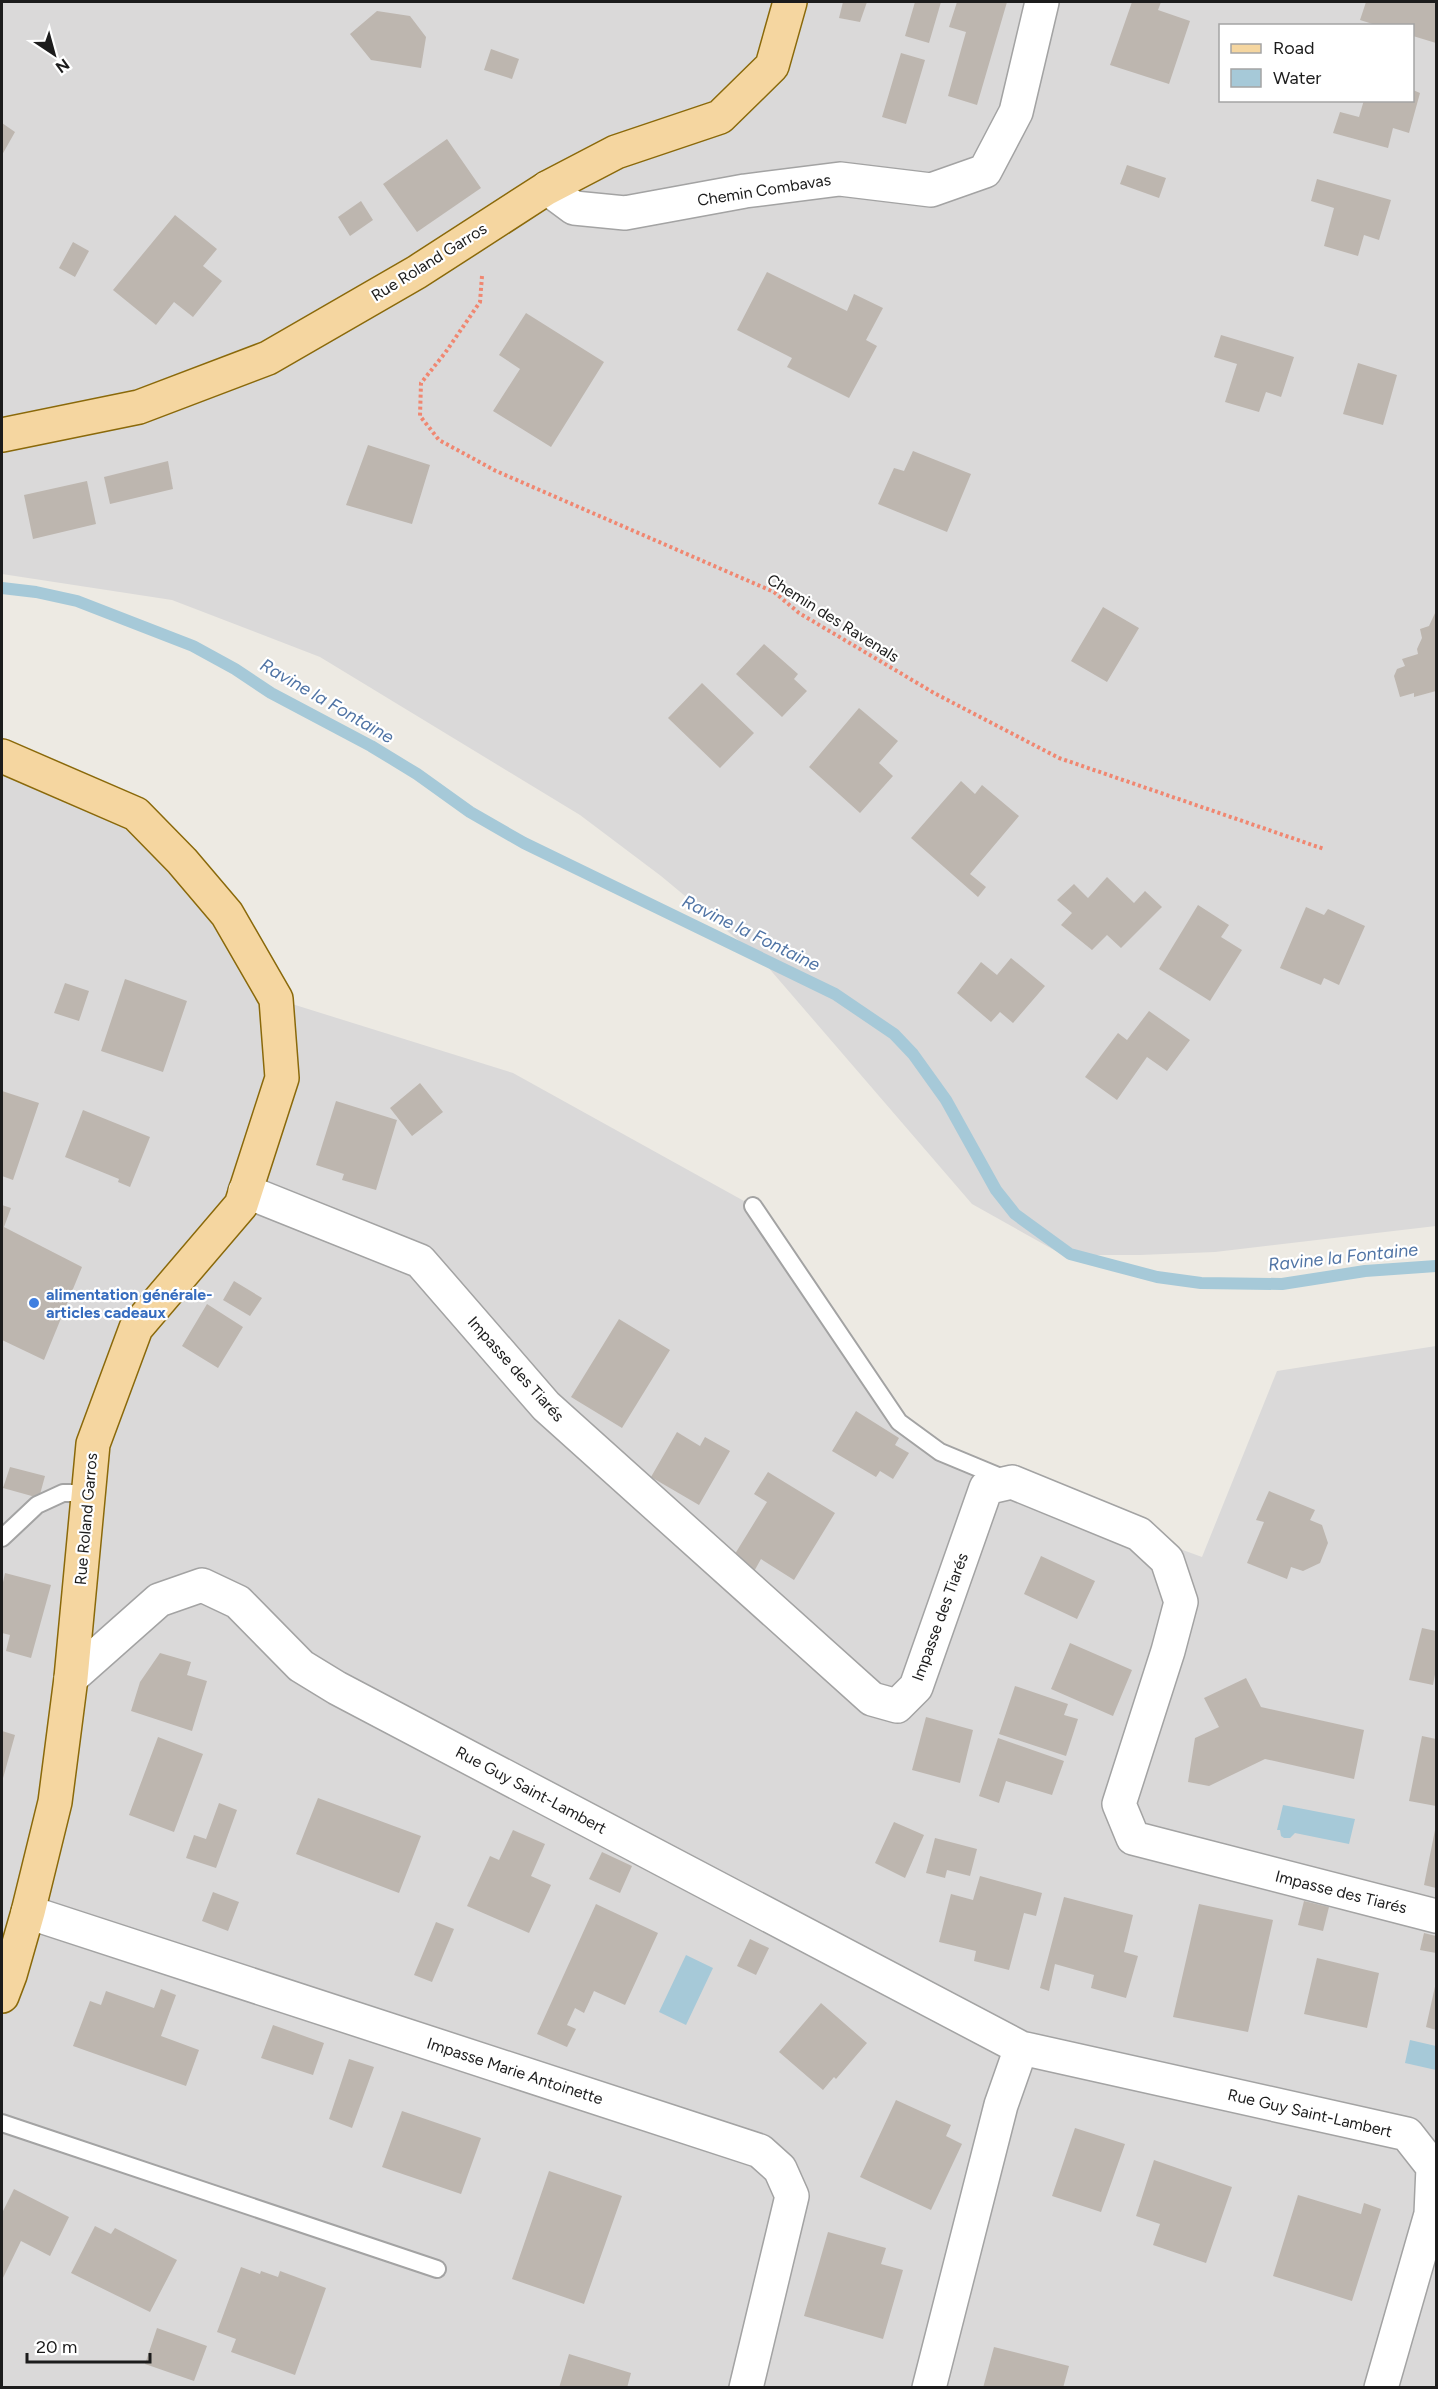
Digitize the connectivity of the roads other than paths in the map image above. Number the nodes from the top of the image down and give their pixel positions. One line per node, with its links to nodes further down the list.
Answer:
1 (790, 2): 3 (main road, Rue Roland Garros)
2 (1042, 2): 3 (street, Chemin Combavas)
3 (547, 188): 4 (main road, Rue Roland Garros)
4 (2, 435)
5 (2, 756): 6 (main road, Rue Roland Garros)
6 (245, 1191): 8 (street, Impasse des Tiarés); 9 (main road, Rue Roland Garros)
7 (753, 1206): 8 (lane)
8 (1012, 1482): 13 (street, Impasse des Tiarés)
9 (88, 1493): 10 (lane); 11 (main road, Rue Roland Garros)
10 (2, 1538)
11 (71, 1677): 12 (main road, Rue Roland Garros); 15 (street, Rue Guy Saint-Lambert)
12 (28, 1912): 14 (main road, Rue Roland Garros); 19 (street, Impasse Marie Antoinette)
13 (1437, 1916)
14 (4, 1981)
15 (1021, 2048): 17 (street, Rue Guy Saint-Lambert); 20 (street)
16 (2, 2123): 18 (lane)
17 (1422, 2138): 21 (street, Rue Guy Saint-Lambert)
18 (437, 2269)
19 (746, 2388)
20 (929, 2388)
21 (1381, 2388)

